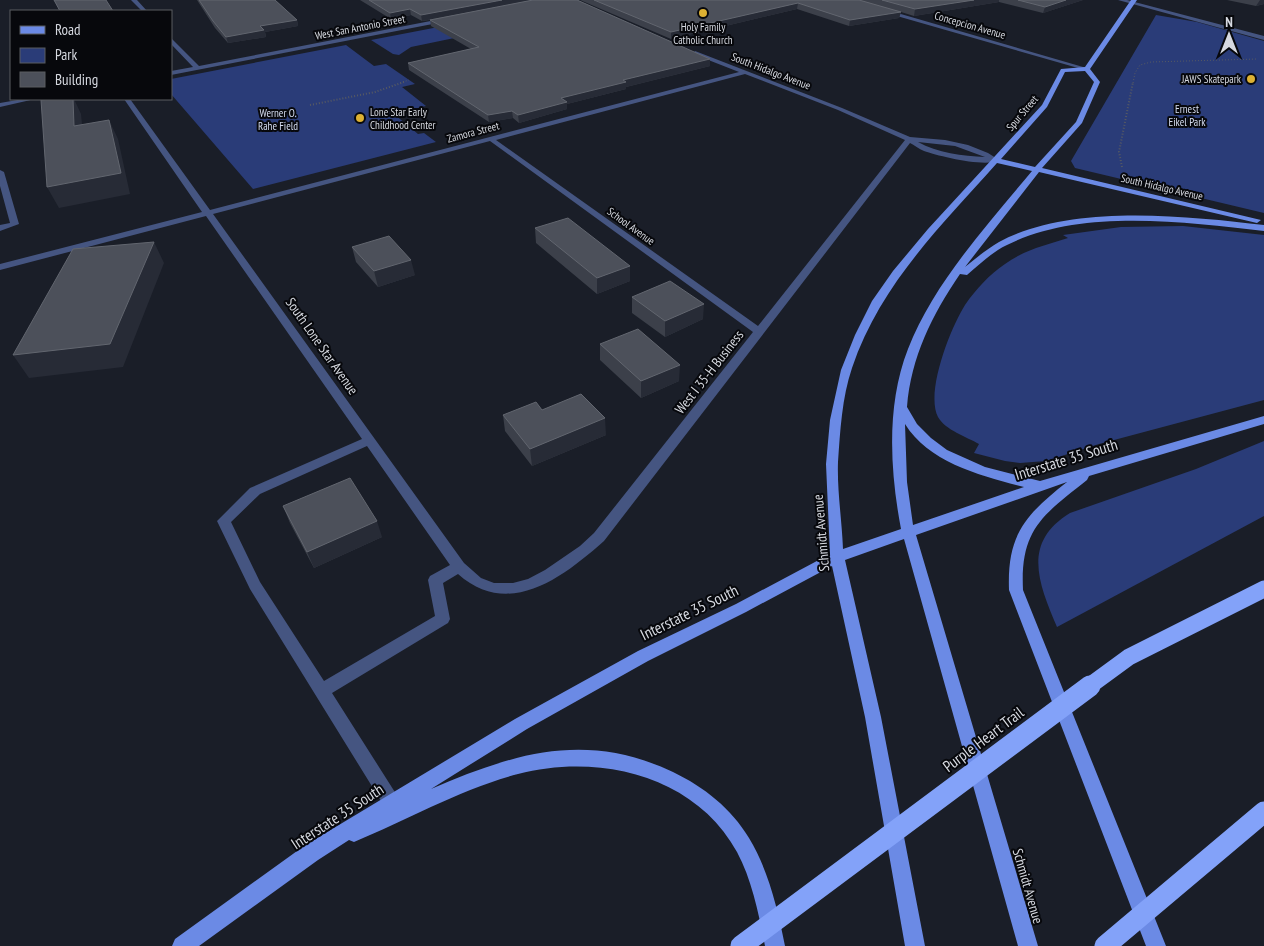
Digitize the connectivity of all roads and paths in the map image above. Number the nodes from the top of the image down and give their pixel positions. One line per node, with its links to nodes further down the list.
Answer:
1 (134, 0): 5 (street)
2 (1121, 0): 3 (street)
3 (1133, 1): 7 (street); 12 (main road)
4 (876, 8): 12 (street, Concepcion Avenue)
5 (144, 10)
6 (451, 19): 11 (street, West San Antonio Street)
7 (1264, 38)
8 (172, 41): 11 (street)
9 (689, 50): 14 (street, South Hidalgo Avenue)
10 (1264, 59): 24 (path)
11 (198, 68): 13 (street, West San Antonio Street)
12 (1087, 69): 22 (main road, Spur Street); 23 (main road)
13 (172, 73)
14 (743, 73): 20 (street, Zamora Street); 21 (street, South Hidalgo Avenue)
15 (409, 80): 19 (path)
16 (27, 100): 18 (street)
17 (128, 100): 26 (street, South Lone Star Avenue)
18 (0, 105)
19 (310, 105)
20 (491, 139): 26 (street, Zamora Street); 32 (street, School Avenue)
21 (909, 139): 22 (street, South Hidalgo Avenue); 22 (street, South Hidalgo Avenue); 32 (street, West I 35-H Business)
22 (995, 160): 23 (main road, South Hidalgo Avenue); 39 (main road, Schmidt Avenue)
23 (1037, 169): 27 (main road, South Hidalgo Avenue); 31 (main road, Schmidt Avenue)
24 (1124, 169)
25 (0, 172): 28 (street)
26 (210, 212): 30 (street, Zamora Street); 35 (street, South Lone Star Avenue)
27 (1264, 222)
28 (0, 228)
29 (1264, 228): 31 (main road)
30 (0, 267)
31 (947, 287): 33 (main road, Schmidt Avenue)
32 (759, 332): 41 (street, West I 35-H Business)
33 (902, 409): 37 (main road); 38 (main road, Schmidt Avenue)
34 (1264, 420): 36 (main road, Interstate 35 South)
35 (370, 440): 40 (street, South Lone Star Avenue); 43 (street)
36 (1088, 473): 37 (main road, Interstate 35 South); 53 (main road)
37 (1040, 486): 38 (main road, Interstate 35 South)
38 (908, 531): 39 (main road, Interstate 35 South); 51 (main road, Schmidt Avenue)
39 (837, 557): 44 (main road, Interstate 35 South); 50 (main road, Schmidt Avenue)
40 (459, 567): 41 (street, South Lone Star Avenue); 43 (street)
41 (507, 589)
42 (1264, 589): 48 (highway, Purple Heart Trail, bridge)
43 (322, 691): 44 (street)
44 (392, 802): 46 (main road, Interstate 35 South)
45 (1264, 812): 52 (highway, bridge)
46 (311, 853): 47 (main road, Interstate 35 South); 49 (main road)
47 (182, 946)
48 (741, 946)
49 (775, 946)
50 (915, 946)
51 (1028, 946)
52 (1105, 946)
53 (1156, 946)

